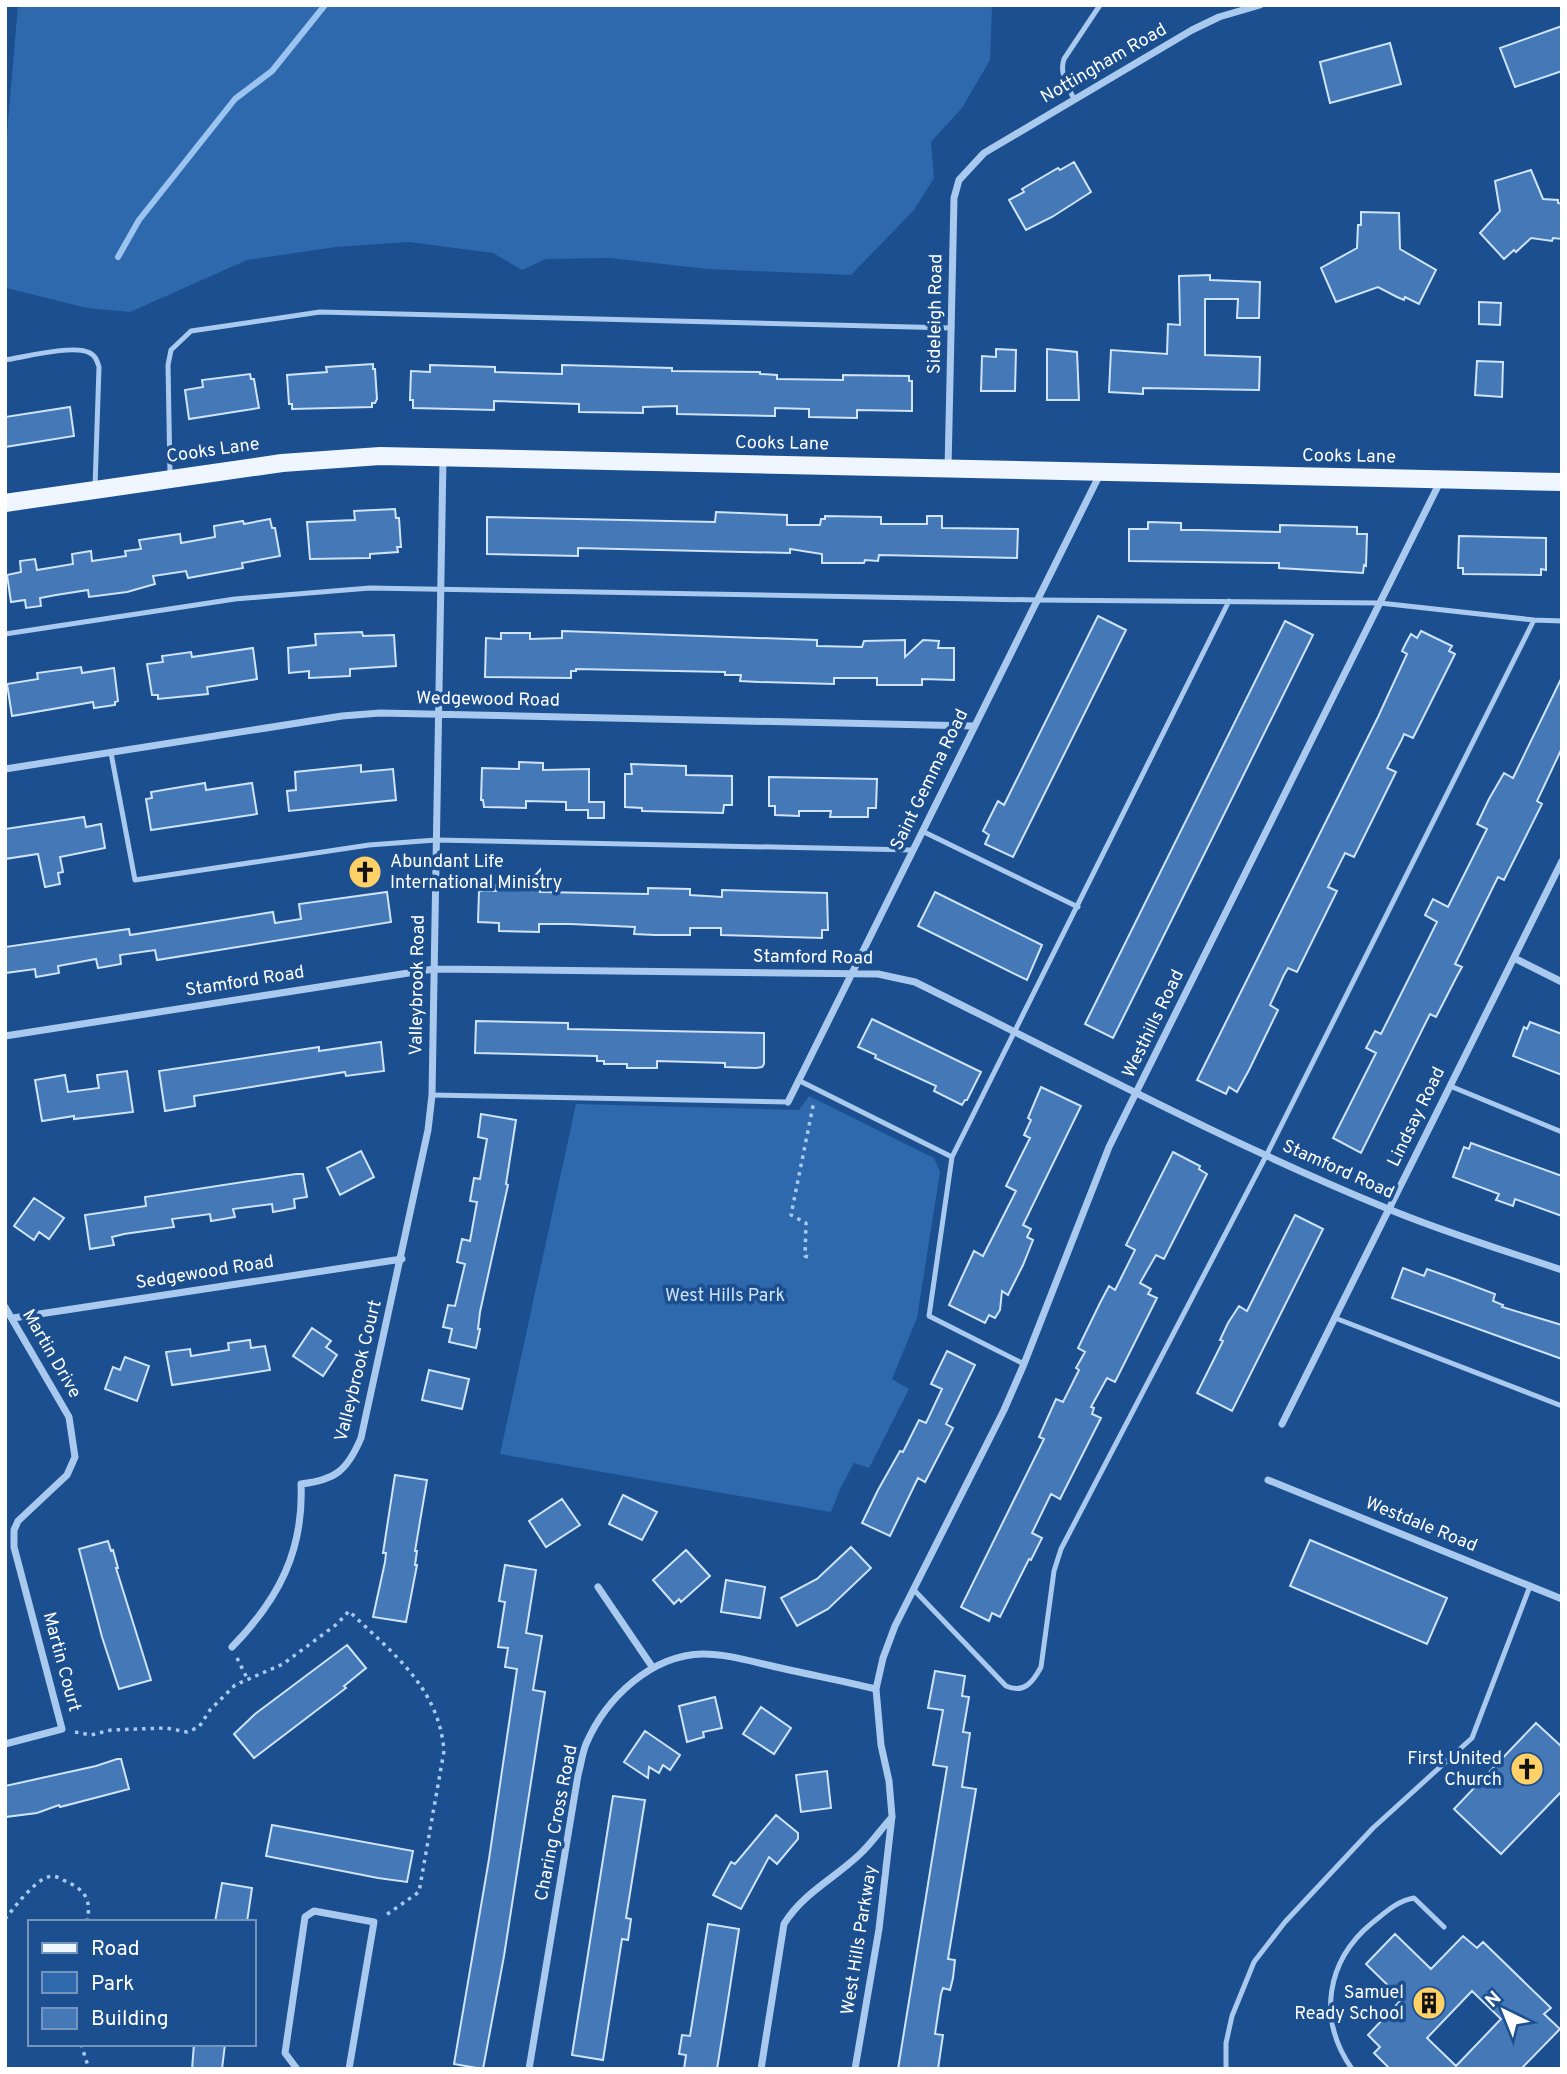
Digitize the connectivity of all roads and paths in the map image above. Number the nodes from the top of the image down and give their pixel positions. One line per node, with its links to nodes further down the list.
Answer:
1 (1100, 5): 3 (lane)
2 (1260, 5): 3 (street, Nottingham Road)
3 (1074, 99): 4 (street, Nottingham Road)
4 (971, 165): 5 (street, Sideleigh Road)
5 (952, 328): 8 (street, Sideleigh Road); 10 (lane)
6 (5, 360): 13 (lane)
7 (443, 457): 8 (main road, Cooks Lane); 10 (main road, Cooks Lane); 15 (street, Valleybrook Road)
8 (948, 469): 9 (main road, Cooks Lane)
9 (1101, 471): 11 (main road, Cooks Lane); 16 (street, Saint Gemma Road)
10 (170, 478): 13 (main road, Cooks Lane)
11 (1441, 480): 12 (main road, Cooks Lane); 18 (street, Westhills Road)
12 (1562, 482)
13 (95, 490): 14 (main road, Cooks Lane)
14 (5, 503)
15 (440, 587): 16 (lane); 21 (lane); 22 (street, Valleybrook Road)
16 (1037, 600): 17 (lane); 23 (street, Saint Gemma Road)
17 (1230, 601): 18 (lane); 30 (lane)
18 (1380, 603): 19 (lane); 40 (street, Westhills Road)
19 (1534, 621): 20 (lane); 44 (lane)
20 (1562, 621)
21 (5, 634)
22 (438, 715): 23 (street, Wedgewood Road); 24 (street, Wedgewood Road); 27 (street, Valleybrook Road)
23 (974, 726): 26 (street, Saint Gemma Road)
24 (111, 753): 25 (street, Wedgewood Road); 27 (lane)
25 (5, 769)
26 (922, 831): 28 (street, Saint Gemma Road); 30 (lane)
27 (436, 840): 28 (lane); 32 (street, Valleybrook Road)
28 (913, 850): 33 (street, Saint Gemma Road)
29 (1562, 861): 31 (street, Lindsay Road)
30 (1078, 907): 35 (lane)
31 (1514, 958): 34 (street); 38 (street, Lindsay Road)
32 (434, 969): 33 (street, Stamford Road); 36 (street, Stamford Road); 41 (street, Valleybrook Road)
33 (851, 974): 35 (street, Stamford Road); 37 (street, Saint Gemma Road)
34 (1562, 982)
35 (1014, 1031): 40 (street, Stamford Road); 45 (lane)
36 (5, 1036)
37 (798, 1080): 39 (lane); 42 (street, Saint Gemma Road)
38 (1450, 1086): 43 (lane); 46 (street, Lindsay Road)
39 (816, 1089): 45 (lane); 47 (path)
40 (1137, 1092): 44 (street, Stamford Road); 53 (street, Westhills Road)
41 (432, 1095): 42 (lane); 48 (street, Valleybrook Road)
42 (788, 1102)
43 (1562, 1132)
44 (1266, 1156): 46 (street, Stamford Road); 61 (lane)
45 (953, 1157): 53 (lane)
46 (1389, 1210): 49 (street, Stamford Road); 52 (street, Lindsay Road)
47 (808, 1257)
48 (402, 1259): 51 (street, Sedgewood Road); 63 (street, Valleybrook Court)
49 (1562, 1270)
50 (5, 1307): 51 (street, Martin Drive)
51 (13, 1318): 55 (street, Martin Drive)
52 (1335, 1318): 54 (lane); 56 (street, Lindsay Road)
53 (1024, 1364): 61 (street, Westhills Road)
54 (1562, 1406)
55 (69, 1417): 58 (street, Martin Court)
56 (1282, 1424)
57 (1268, 1480): 59 (street, Westdale Road)
58 (10, 1548): 67 (street, Martin Court)
59 (1530, 1586): 62 (street, Westdale Road); 81 (lane)
60 (598, 1587): 64 (street)
61 (914, 1590): 66 (street, West Hills Parkway)
62 (1562, 1599)
63 (232, 1647): 65 (path)
64 (653, 1668): 66 (street, Charing Cross Road); 78 (street, Charing Cross Road)
65 (247, 1678): 67 (path); 72 (path)
66 (876, 1689): 69 (street, West Hills Parkway)
67 (62, 1729): 68 (street, Martin Court)
68 (5, 1744)
69 (892, 1816): 79 (street, West Hills Parkway); 80 (street, West Hills Parkway)
70 (5, 1919): 71 (path)
71 (87, 1920)
72 (374, 1922): 76 (street); 77 (street)
73 (1444, 1927): 82 (lane)
74 (82, 2046): 75 (path)
75 (89, 2069)
76 (297, 2069)
77 (349, 2069)
78 (529, 2069)
79 (761, 2069)
80 (855, 2069)
81 (1226, 2069)
82 (1352, 2069)

